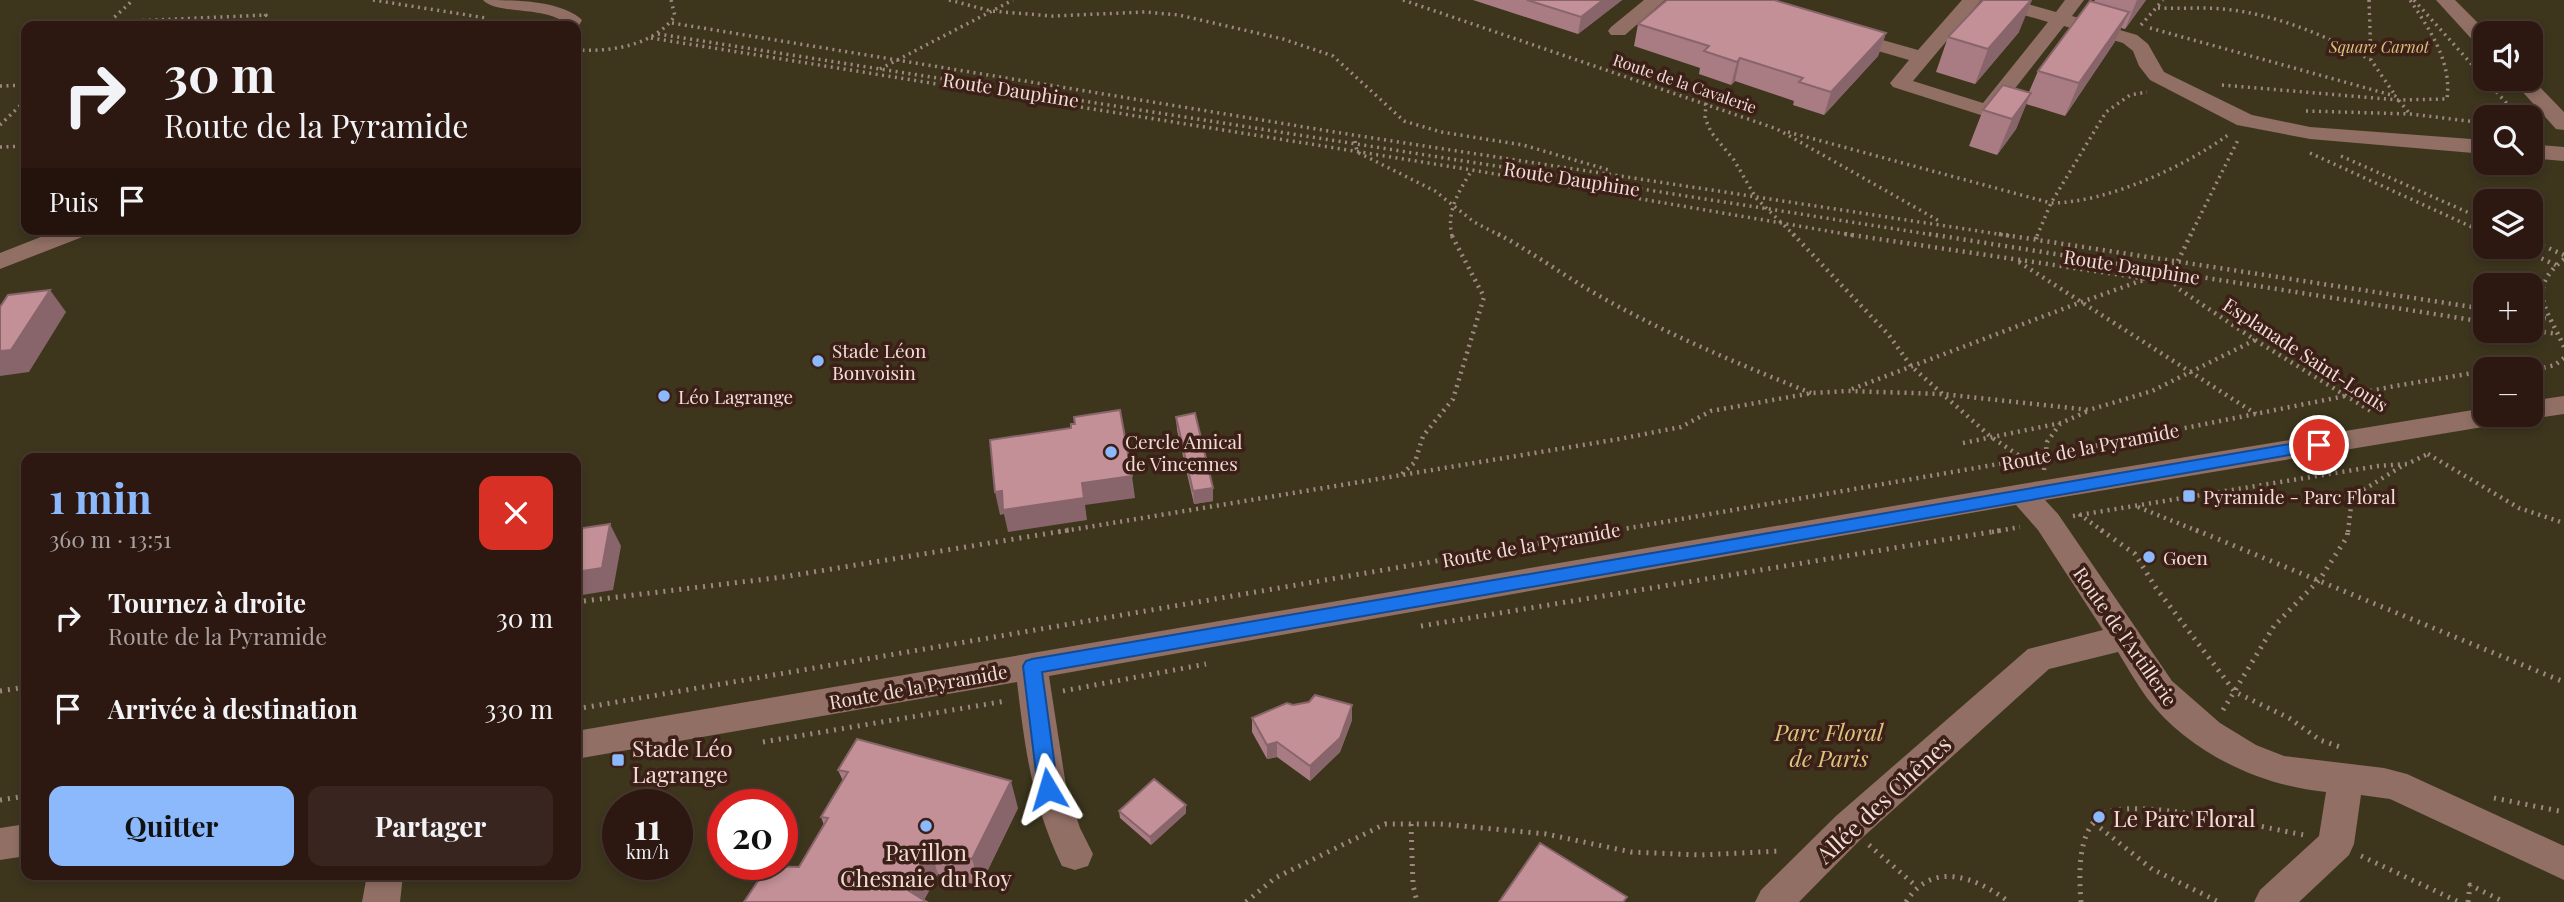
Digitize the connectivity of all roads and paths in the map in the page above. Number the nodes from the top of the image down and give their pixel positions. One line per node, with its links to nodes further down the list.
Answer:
1 (133, 0): 20 (path)
2 (373, 0): 17 (path)
3 (679, 0): 15 (path)
4 (949, 0): 18 (path)
5 (1013, 0): 18 (path)
6 (1403, 0): 43 (path, Route de la Cavalerie)
7 (1656, 0): 26 (street)
8 (1972, 0): 31 (street)
9 (1993, 0): 19 (street)
10 (2075, 0): 19 (street)
11 (2163, 0): 16 (path)
12 (2369, 0): 33 (path)
13 (2412, 0): 42 (path); 45 (path)
14 (2445, 0): 25 (street)
15 (672, 1): 24 (path)
16 (2157, 8): 33 (path); 41 (path)
17 (490, 9): 23 (street)
18 (991, 11): 32 (path); 65 (path)
19 (2060, 19): 31 (street); 39 (street)
20 (111, 21)
21 (132, 21): 22 (path)
22 (261, 21)
23 (572, 21)
24 (672, 23): 28 (path); 32 (path, Route Dauphine)
25 (2473, 29)
26 (1618, 31)
27 (1831, 31): 31 (street)
28 (658, 34): 29 (path); 34 (path, Route Dauphine)
29 (651, 38): 30 (path); 35 (path)
30 (581, 50)
31 (1922, 58)
32 (896, 60): 34 (path); 53 (path, Route Dauphine)
33 (2371, 60): 41 (path)
34 (880, 69): 35 (path); 55 (path, Route Dauphine)
35 (875, 72): 59 (path)
36 (2217, 84): 42 (path)
37 (21, 85): 38 (path)
38 (0, 86)
39 (2176, 87): 48 (street); 67 (path)
40 (2532, 91): 50 (street)
41 (2395, 96): 42 (path)
42 (2398, 100): 47 (path)
43 (1706, 103): 52 (path, Route de la Cavalerie); 66 (path)
44 (21, 105): 51 (path)
45 (2508, 105)
46 (2301, 111): 47 (path)
47 (2410, 114): 49 (path)
48 (2245, 120): 57 (street); 81 (path)
49 (2473, 122)
50 (2564, 124)
51 (0, 125)
52 (1777, 129): 67 (path); 71 (path, Route de la Cavalerie)
53 (1353, 135): 55 (path); 65 (path, Route Dauphine)
54 (2228, 135): 67 (path)
55 (1355, 143): 59 (path); 69 (path, Route Dauphine)
56 (21, 146): 58 (path)
57 (2473, 147)
58 (0, 148)
59 (1357, 152): 64 (path); 68 (path)
60 (2543, 152): 62 (street)
61 (2310, 153): 73 (path)
62 (2564, 154)
63 (2337, 155): 70 (path)
64 (1472, 170): 68 (path); 72 (path)
65 (1618, 174): 66 (path, Route Dauphine)
66 (1756, 198): 69 (path); 71 (path, Route Dauphine)
67 (2051, 204): 75 (path)
68 (1451, 206): 101 (path); 116 (path)
69 (1767, 209): 72 (path); 83 (path, Route Dauphine)
70 (2473, 215)
71 (1944, 224): 75 (path, Route Dauphine)
72 (1782, 225): 78 (path); 95 (path)
73 (2473, 228)
74 (67, 235): 80 (street)
75 (2036, 239): 81 (path, Route Dauphine)
76 (2543, 246): 77 (path)
77 (2564, 257): 82 (path)
78 (2015, 259): 84 (path); 85 (path)
79 (2543, 259): 82 (path)
80 (0, 262)
81 (2177, 263): 83 (path); 86 (path, Route Dauphine)
82 (2556, 265): 88 (path)
83 (2165, 271): 84 (path); 89 (path, Route Dauphine); 92 (path, Esplanade Saint-Louis)
84 (2155, 279): 85 (path)
85 (2081, 301): 95 (path); 97 (path)
86 (2473, 307)
87 (2543, 318): 88 (path)
88 (2548, 319): 91 (path)
89 (2473, 320)
90 (2543, 332): 91 (path)
91 (2558, 334): 93 (path)
92 (2255, 340): 97 (path); 103 (path, Esplanade Saint-Louis)
93 (2564, 347)
94 (2564, 358): 96 (path)
95 (1911, 366): 100 (path); 102 (path)
96 (2543, 369)
97 (2193, 372): 105 (path); 106 (path)
98 (2473, 373): 103 (path, Route de la Pyramide)
99 (2543, 385): 104 (path)
100 (1848, 391): 101 (path); 102 (path)
101 (1812, 393): 116 (path)
102 (1943, 394): 105 (path); 110 (path)
103 (2348, 396): 106 (path, Route de la Pyramide); 109 (path, Esplanade Saint-Louis)
104 (2556, 397)
105 (2089, 410): 108 (path)
106 (2257, 414): 113 (path, Route de la Pyramide)
107 (2473, 420): 109 (street, Route de la Pyramide)
108 (2061, 423): 110 (path); 113 (path)
109 (2398, 432): 112 (path, Esplanade Saint-Louis); 117 (street, Route de la Pyramide)
110 (1991, 437): 111 (path); 114 (path)
111 (1963, 443)
112 (2428, 454): 115 (path); 120 (path, Esplanade Saint-Louis)
113 (2045, 456): 114 (path, Route de la Pyramide); 117 (path)
114 (2024, 459): 117 (path); 131 (path, Route de la Pyramide)
115 (2407, 464): 118 (path); 121 (path)
116 (1401, 475): 122 (path)
117 (2041, 485): 119 (street, Route de l'Artillerie); 119 (path); 126 (street, Route de la Pyramide)
118 (2135, 506): 119 (path); 121 (path)
119 (2063, 518): 123 (path); 124 (street, Route de l'Artillerie); 130 (path)
120 (2564, 523)
121 (2320, 579): 127 (path); 130 (path)
122 (581, 601)
123 (1417, 627)
124 (2125, 638): 132 (street, Route de l'Artillerie); 142 (street, Allée des Chênes)
125 (1214, 662): 126 (path)
126 (1034, 681): 133 (street, Route de la Pyramide); 134 (path); 146 (street)
127 (2564, 682)
128 (21, 688): 129 (path)
129 (0, 691)
130 (2235, 692): 132 (path); 135 (path)
131 (581, 708)
132 (2207, 734): 135 (street, Route de l'Artillerie)
133 (581, 744)
134 (750, 744)
135 (2345, 765): 145 (street); 147 (street, Route de l'Artillerie)
136 (2483, 795): 139 (path)
137 (21, 797): 138 (path)
138 (0, 800)
139 (2564, 812)
140 (2094, 823): 145 (path); 156 (path); 157 (path)
141 (1411, 824): 142 (path); 151 (path); 152 (path)
142 (1838, 838): 149 (path); 153 (street, Allée des Chênes)
143 (21, 841): 144 (street)
144 (0, 844)
145 (2336, 844): 158 (street); 159 (path)
146 (1075, 854)
147 (2564, 864)
148 (384, 880): 150 (street)
149 (1916, 886): 154 (path); 155 (path)
150 (382, 902)
151 (1247, 902)
152 (1417, 902)
153 (1774, 902)
154 (1906, 902)
155 (2009, 902)
156 (2081, 902)
157 (2219, 902)
158 (2273, 902)
159 (2459, 902)
160 (2468, 902): 161 (path)
161 (2504, 902)

